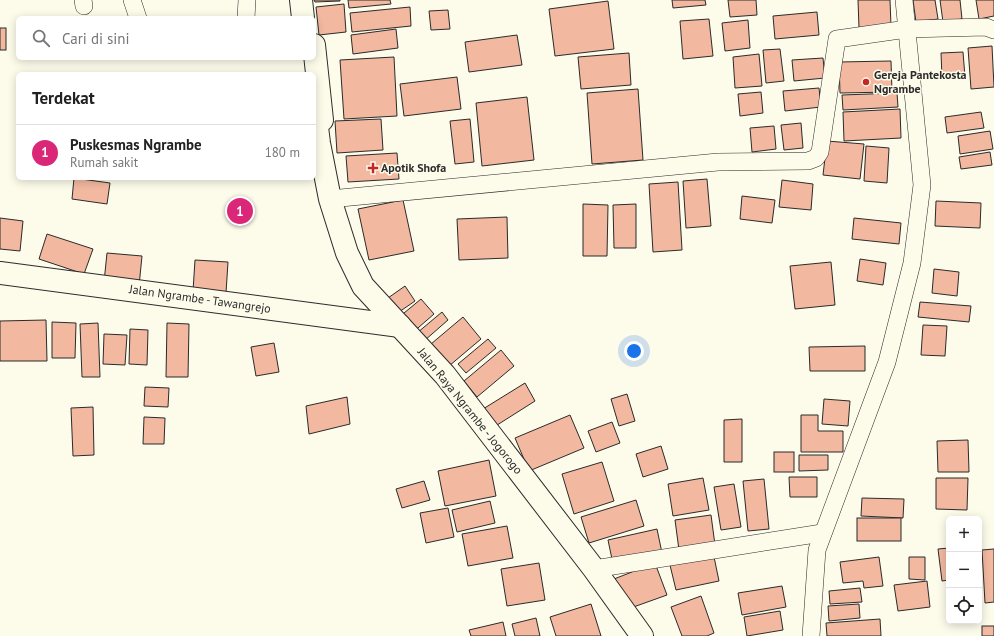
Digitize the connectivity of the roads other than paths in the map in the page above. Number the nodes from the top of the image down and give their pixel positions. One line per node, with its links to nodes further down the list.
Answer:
1 (132, 0): 6 (street)
2 (247, 0): 7 (street)
3 (301, 0): 8 (main road)
4 (308, 0): 9 (main road)
5 (904, 0): 10 (street)
6 (137, 16)
7 (246, 16)
8 (303, 16)
9 (311, 16)
10 (907, 29): 11 (street); 17 (street); 20 (street)
11 (994, 30)
12 (308, 60): 14 (main road)
13 (316, 60): 16 (main road)
14 (310, 72)
15 (316, 120): 16 (main road, Jalan Raya Ngrambe - Jogorogo)
16 (319, 143): 17 (main road, Jalan Raya Ngrambe - Jogorogo)
17 (330, 199): 19 (main road, Jalan Raya Ngrambe - Jogorogo)
18 (0, 273): 19 (main road, Jalan Ngrambe - Tawangrejo)
19 (400, 326): 21 (main road, Jalan Raya Ngrambe - Jogorogo)
20 (822, 533): 21 (street); 23 (street)
21 (594, 569): 22 (main road, Jalan Raya Ngrambe - Jogorogo)
22 (642, 636)
23 (811, 636)

